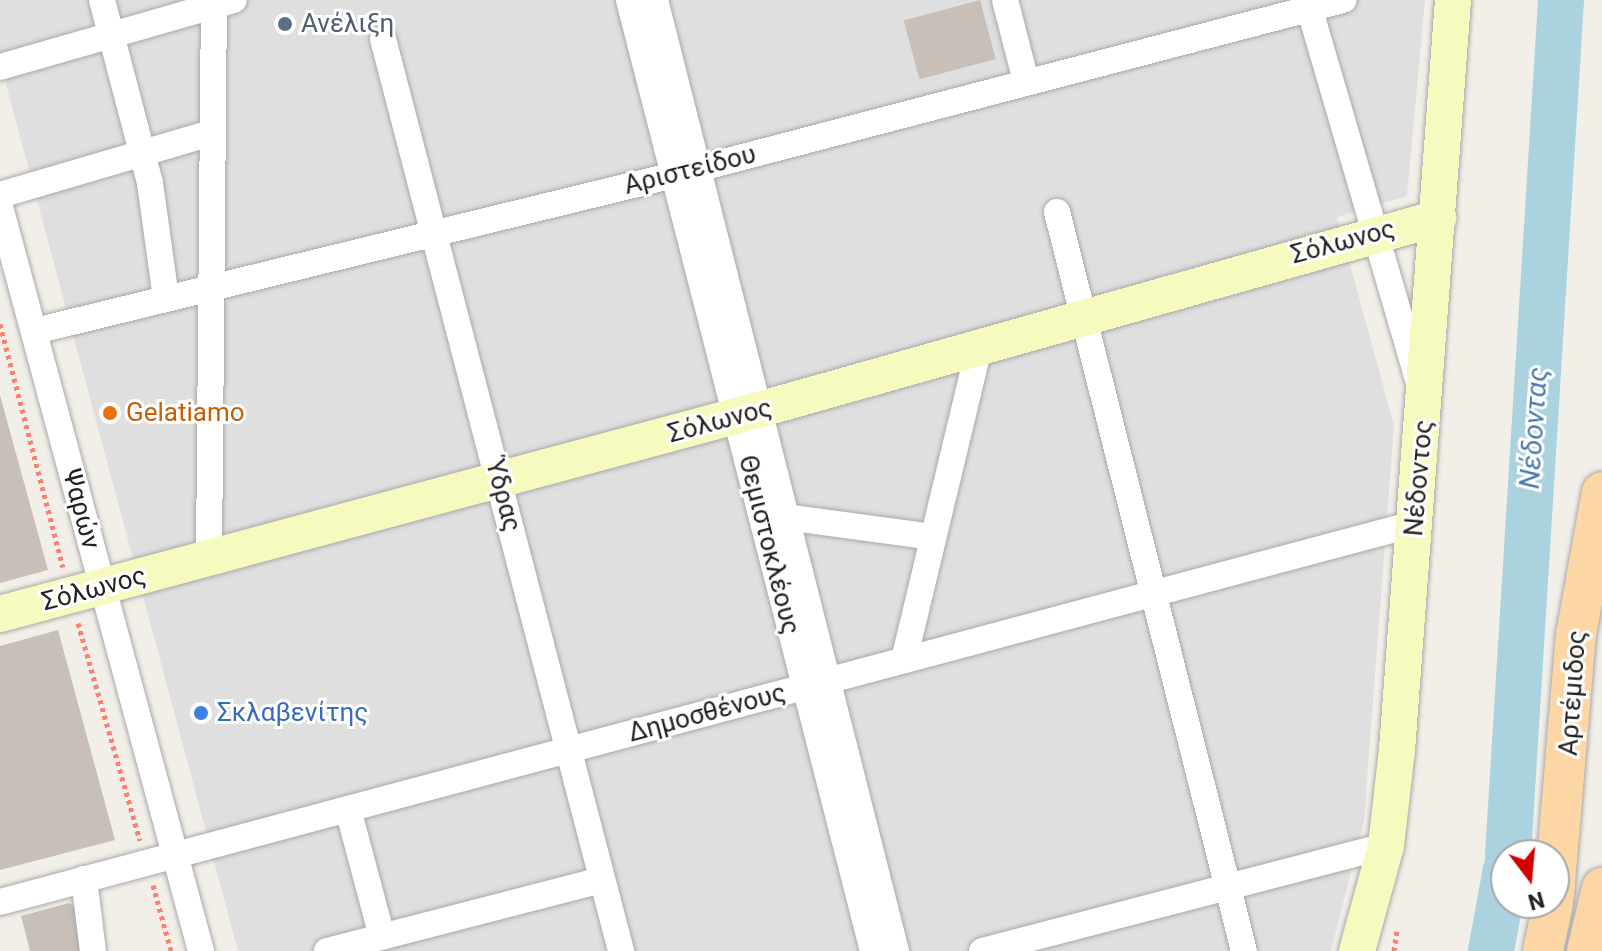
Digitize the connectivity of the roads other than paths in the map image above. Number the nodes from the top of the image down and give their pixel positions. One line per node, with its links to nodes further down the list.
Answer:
1 (102, 0): 9 (street)
2 (629, 0): 15 (street, Θεμιστοκλέους)
3 (655, 0): 15 (street, Θεμιστοκλέους)
4 (1005, 0): 12 (street)
5 (1343, 0): 8 (street, Αριστείδου)
6 (1453, 0): 19 (street, Νέδοντος)
7 (221, 2): 9 (street); 13 (street)
8 (1308, 4): 12 (street, Αριστείδου); 21 (street)
9 (111, 35): 11 (street); 14 (street)
10 (383, 39): 20 (street, Ύδρας)
11 (0, 67)
12 (1026, 81): 15 (street, Αριστείδου)
13 (210, 133): 14 (street); 22 (street)
14 (142, 153): 16 (street); 23 (street)
15 (686, 172): 20 (street, Αριστείδου); 28 (street, Θεμιστοκλέους)
16 (0, 195)
17 (0, 207): 25 (street, Ψαρών)
18 (1057, 212): 24 (street)
19 (1438, 218): 21 (street, Σόλωνος); 27 (street, Νέδοντος)
20 (434, 233): 22 (street, Αριστείδου); 29 (street, Ύδρας)
21 (1372, 233): 24 (street, Σόλωνος); 27 (street)
22 (209, 287): 23 (street, Αριστείδου); 35 (street)
23 (166, 298): 25 (street, Αριστείδου)
24 (1085, 315): 26 (street, Σόλωνος); 37 (street)
25 (35, 331): 36 (street, Ψαρών)
26 (979, 347): 28 (street, Σόλωνος); 33 (street)
27 (1426, 405): 32 (street, Νέδοντος)
28 (748, 413): 29 (street, Σόλωνος); 31 (street, Θεμιστοκλέους); 40 (street, Θεμιστοκλέους)
29 (499, 481): 35 (street, Σόλωνος); 41 (street, Ύδρας)
30 (1602, 492): 34 (main road, Αρτέμιδος)
31 (786, 517): 33 (street); 40 (street, Θεμιστοκλέους)
32 (1414, 524): 37 (street, Δημοσθένους); 44 (street, Νέδοντος)
33 (933, 537): 39 (street)
34 (1595, 555): 43 (main road, Αρτέμιδος)
35 (209, 557): 36 (street, Σόλωνος)
36 (86, 591): 38 (street, Σόλωνος); 45 (street, Ψαρών)
37 (1154, 593): 39 (street, Δημοσθένους); 48 (street)
38 (0, 614)
39 (904, 660): 40 (street, Δημοσθένους)
40 (816, 684): 41 (street, Δημοσθένους); 57 (street, Θεμιστοκλέους); 58 (street, Θεμιστοκλέους)
41 (569, 750): 42 (street, Δημοσθένους); 47 (street, Ύδρας)
42 (348, 809): 45 (street, Δημοσθένους); 52 (street)
43 (1561, 839)
44 (1386, 846): 48 (street); 61 (street, Νέδοντος)
45 (176, 855): 46 (street, Δημοσθένους); 54 (street, Ψαρών)
46 (84, 879): 50 (street, Δημοσθένους); 53 (street)
47 (601, 880): 52 (street); 56 (street, Ύδρας)
48 (1228, 888): 59 (street); 60 (street)
49 (1602, 888): 63 (main road)
50 (0, 902)
51 (1550, 919): 62 (main road)
52 (382, 937): 55 (street)
53 (93, 951)
54 (201, 951)
55 (327, 951)
56 (621, 951)
57 (873, 951)
58 (896, 951)
59 (982, 951)
60 (1244, 951)
61 (1357, 951)
62 (1543, 951)
63 (1587, 951)

